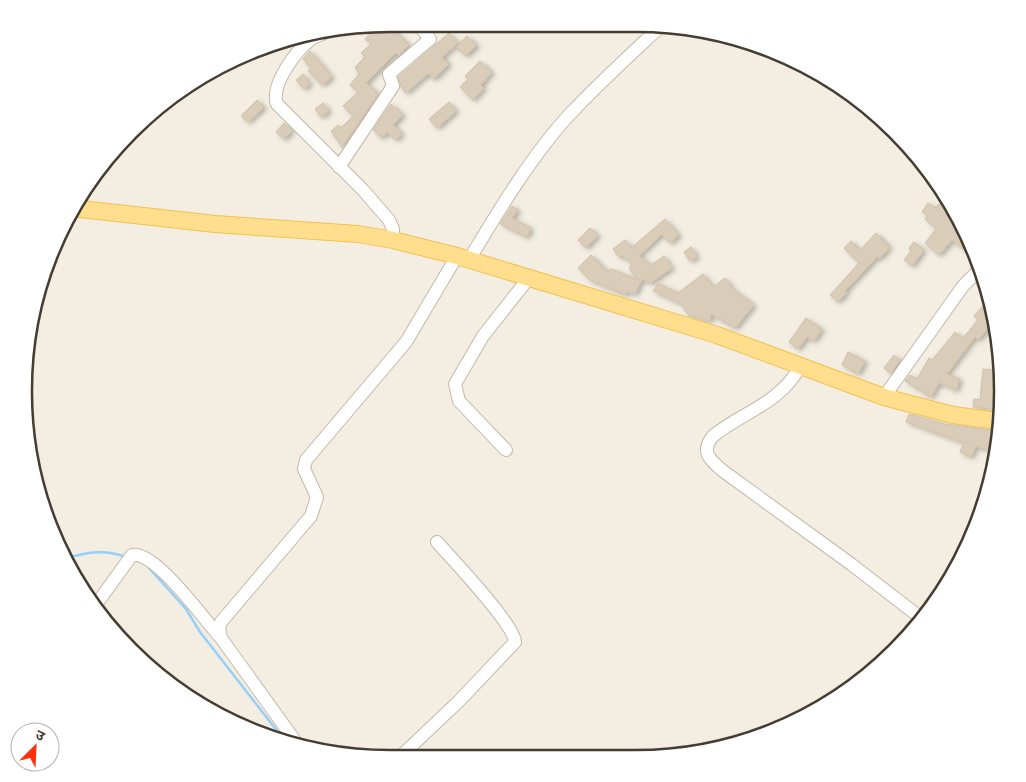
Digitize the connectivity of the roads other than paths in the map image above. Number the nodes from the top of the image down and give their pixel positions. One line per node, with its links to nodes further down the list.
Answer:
1 (424, 32): 4 (street)
2 (654, 33): 7 (street)
3 (307, 43): 4 (street)
4 (339, 167): 6 (street)
5 (83, 209): 6 (main road)
6 (393, 240): 7 (main road)
7 (463, 258): 9 (main road); 17 (street)
8 (974, 276): 11 (street)
9 (528, 278): 10 (main road); 13 (street)
10 (800, 368): 11 (main road); 16 (street)
11 (884, 397): 12 (main road)
12 (992, 420)
13 (506, 450)
14 (437, 542): 19 (street)
15 (100, 599): 17 (street)
16 (915, 614)
17 (221, 638): 18 (street)
18 (291, 735)
19 (407, 750)

